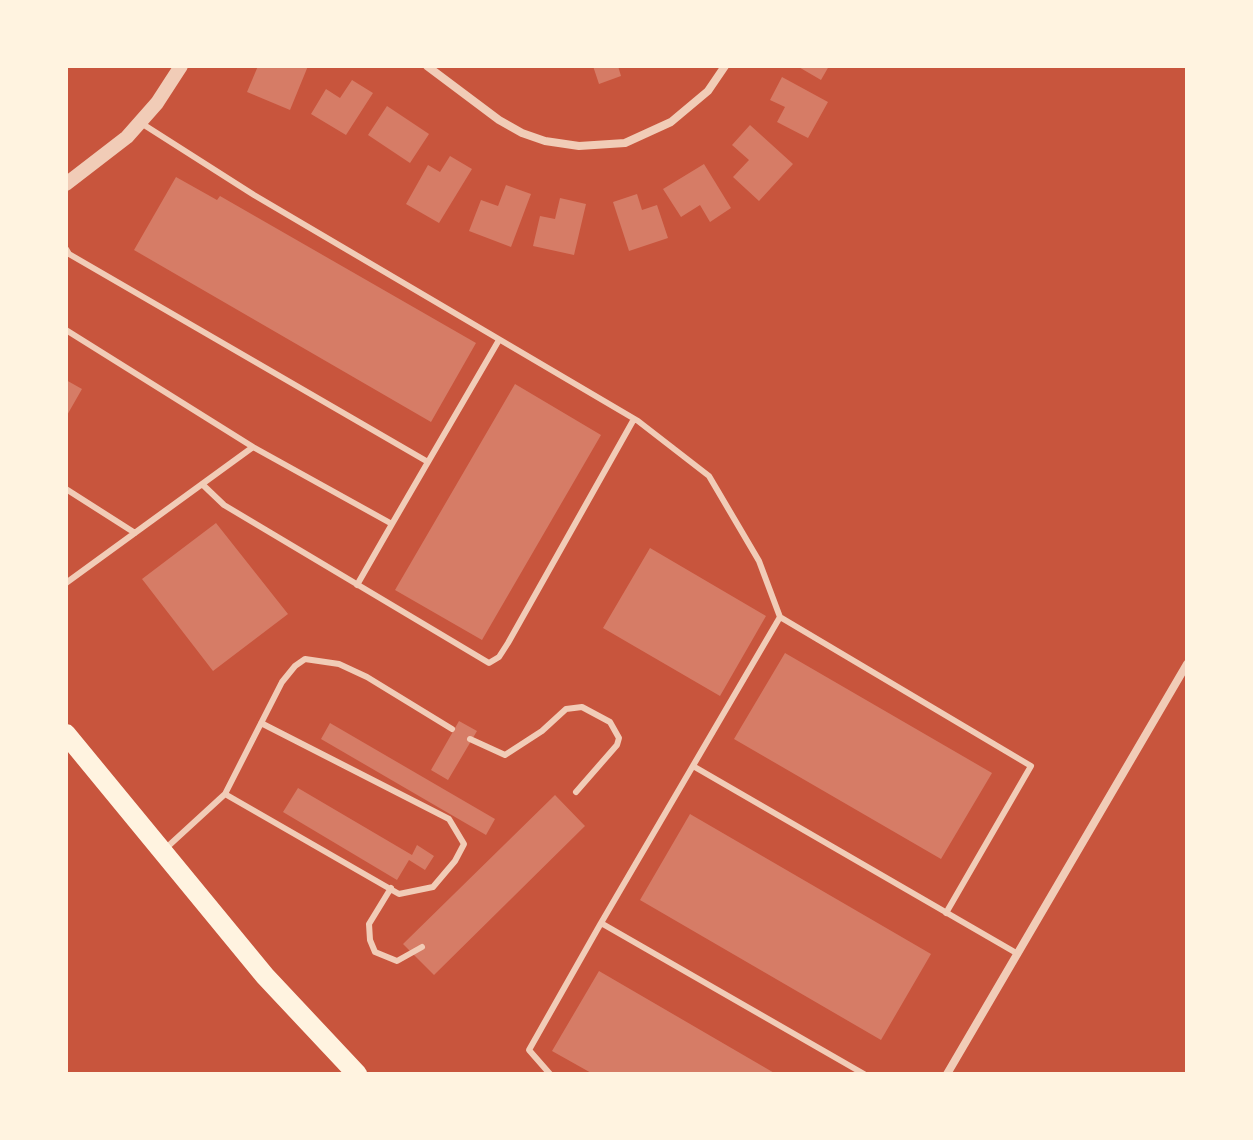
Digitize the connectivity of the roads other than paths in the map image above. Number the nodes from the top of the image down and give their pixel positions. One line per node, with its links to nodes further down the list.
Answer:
1 (181, 66): 4 (street)
2 (427, 66): 3 (street)
3 (725, 66)
4 (139, 122): 5 (street); 8 (lane)
5 (67, 182)
6 (67, 254): 11 (lane)
7 (66, 330): 10 (lane)
8 (499, 340): 9 (lane); 11 (lane)
9 (634, 419): 17 (lane); 18 (lane)
10 (253, 447): 12 (lane); 14 (lane)
11 (428, 462): 14 (lane)
12 (202, 484): 15 (lane); 17 (lane)
13 (66, 489): 15 (lane)
14 (392, 524): 17 (lane)
15 (135, 533): 16 (lane)
16 (66, 583)
17 (357, 585)
18 (780, 617): 24 (lane); 29 (lane)
19 (1187, 664): 32 (street)
20 (261, 723): 21 (lane); 26 (lane); 28 (lane)
21 (452, 729)
22 (66, 734): 27 (main road)
23 (470, 739): 25 (lane)
24 (693, 766): 29 (lane); 30 (lane)
25 (576, 792)
26 (225, 794): 27 (lane); 28 (lane)
27 (162, 851): 33 (main road)
28 (391, 888): 31 (lane)
29 (946, 913): 32 (lane)
30 (601, 923): 34 (lane); 35 (lane)
31 (422, 947)
32 (1018, 954): 36 (street)
33 (357, 1074)
34 (550, 1074)
35 (863, 1074)
36 (947, 1074)

